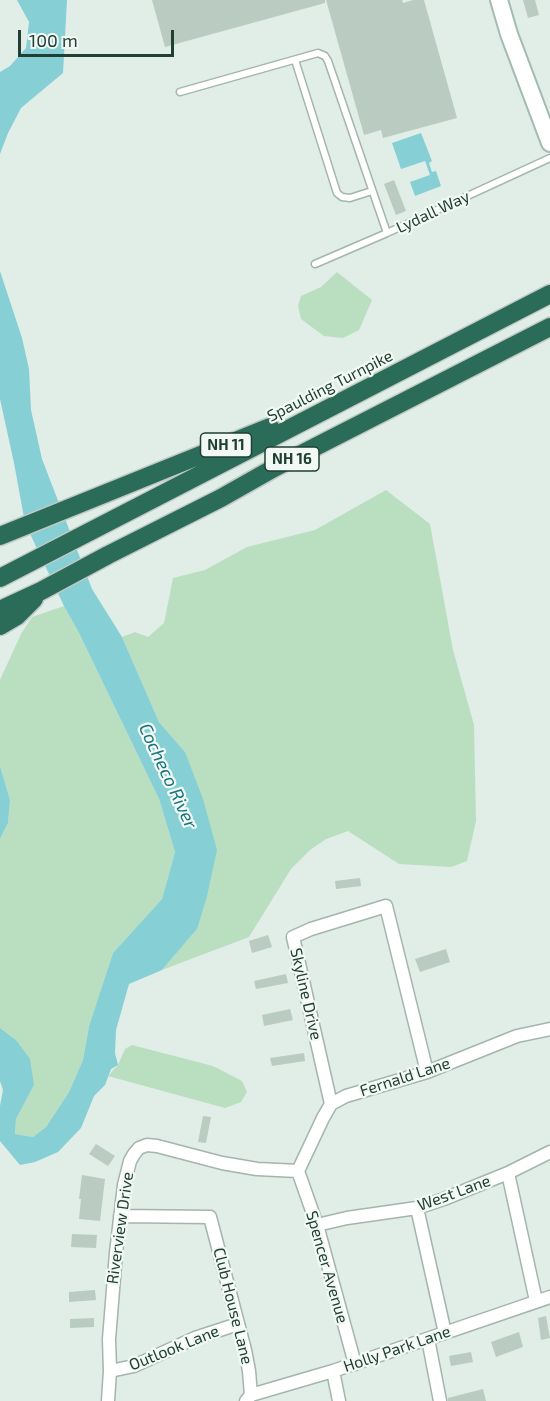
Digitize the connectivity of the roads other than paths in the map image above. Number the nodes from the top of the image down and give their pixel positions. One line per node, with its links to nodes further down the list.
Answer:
1 (499, 0): 4 (street)
2 (295, 60): 3 (lane); 6 (lane); 6 (lane)
3 (180, 92)
4 (550, 142)
5 (550, 158): 7 (lane, Lydall Way)
6 (372, 191): 7 (lane)
7 (387, 233): 8 (lane, Lydall Way)
8 (315, 264)
9 (550, 294): 11 (highway, Spaulding Turnpike / NH 16)
10 (544, 330): 14 (highway, NH 16)
11 (378, 384): 12 (highway, NH 11); 13 (highway, Spaulding Turnpike / NH 16)
12 (3, 535)
13 (0, 578)
14 (41, 591): 15 (highway, NH 16); 16 (highway)
15 (0, 610)
16 (0, 627)
17 (550, 1029): 18 (street, Fernald Lane)
18 (427, 1072): 19 (street, Fernald Lane); 19 (street, Skyline Drive)
19 (331, 1104): 21 (street)
20 (550, 1152): 22 (street, West Lane)
21 (298, 1171): 24 (street, Riverview Drive); 25 (street, Spencer Avenue)
22 (508, 1173): 23 (street, West Lane); 27 (street)
23 (417, 1208): 25 (street, West Lane); 29 (street)
24 (120, 1216): 28 (street, Club House Lane); 32 (street, Riverview Drive)
25 (317, 1225): 31 (street, Spencer Avenue)
26 (550, 1297): 27 (street, Holly Park Lane)
27 (536, 1301): 29 (street, Holly Park Lane)
28 (238, 1324): 32 (street, Outlook Lane); 34 (street, Club House Lane)
29 (445, 1333): 30 (street, Holly Park Lane)
30 (428, 1339): 31 (street, Holly Park Lane); 37 (street)
31 (355, 1364): 33 (street, Holly Park Lane)
32 (110, 1371): 35 (street, Riverview Drive)
33 (333, 1371): 34 (street, Holly Park Lane); 36 (street)
34 (248, 1398)
35 (108, 1401)
36 (339, 1401)
37 (440, 1401)

